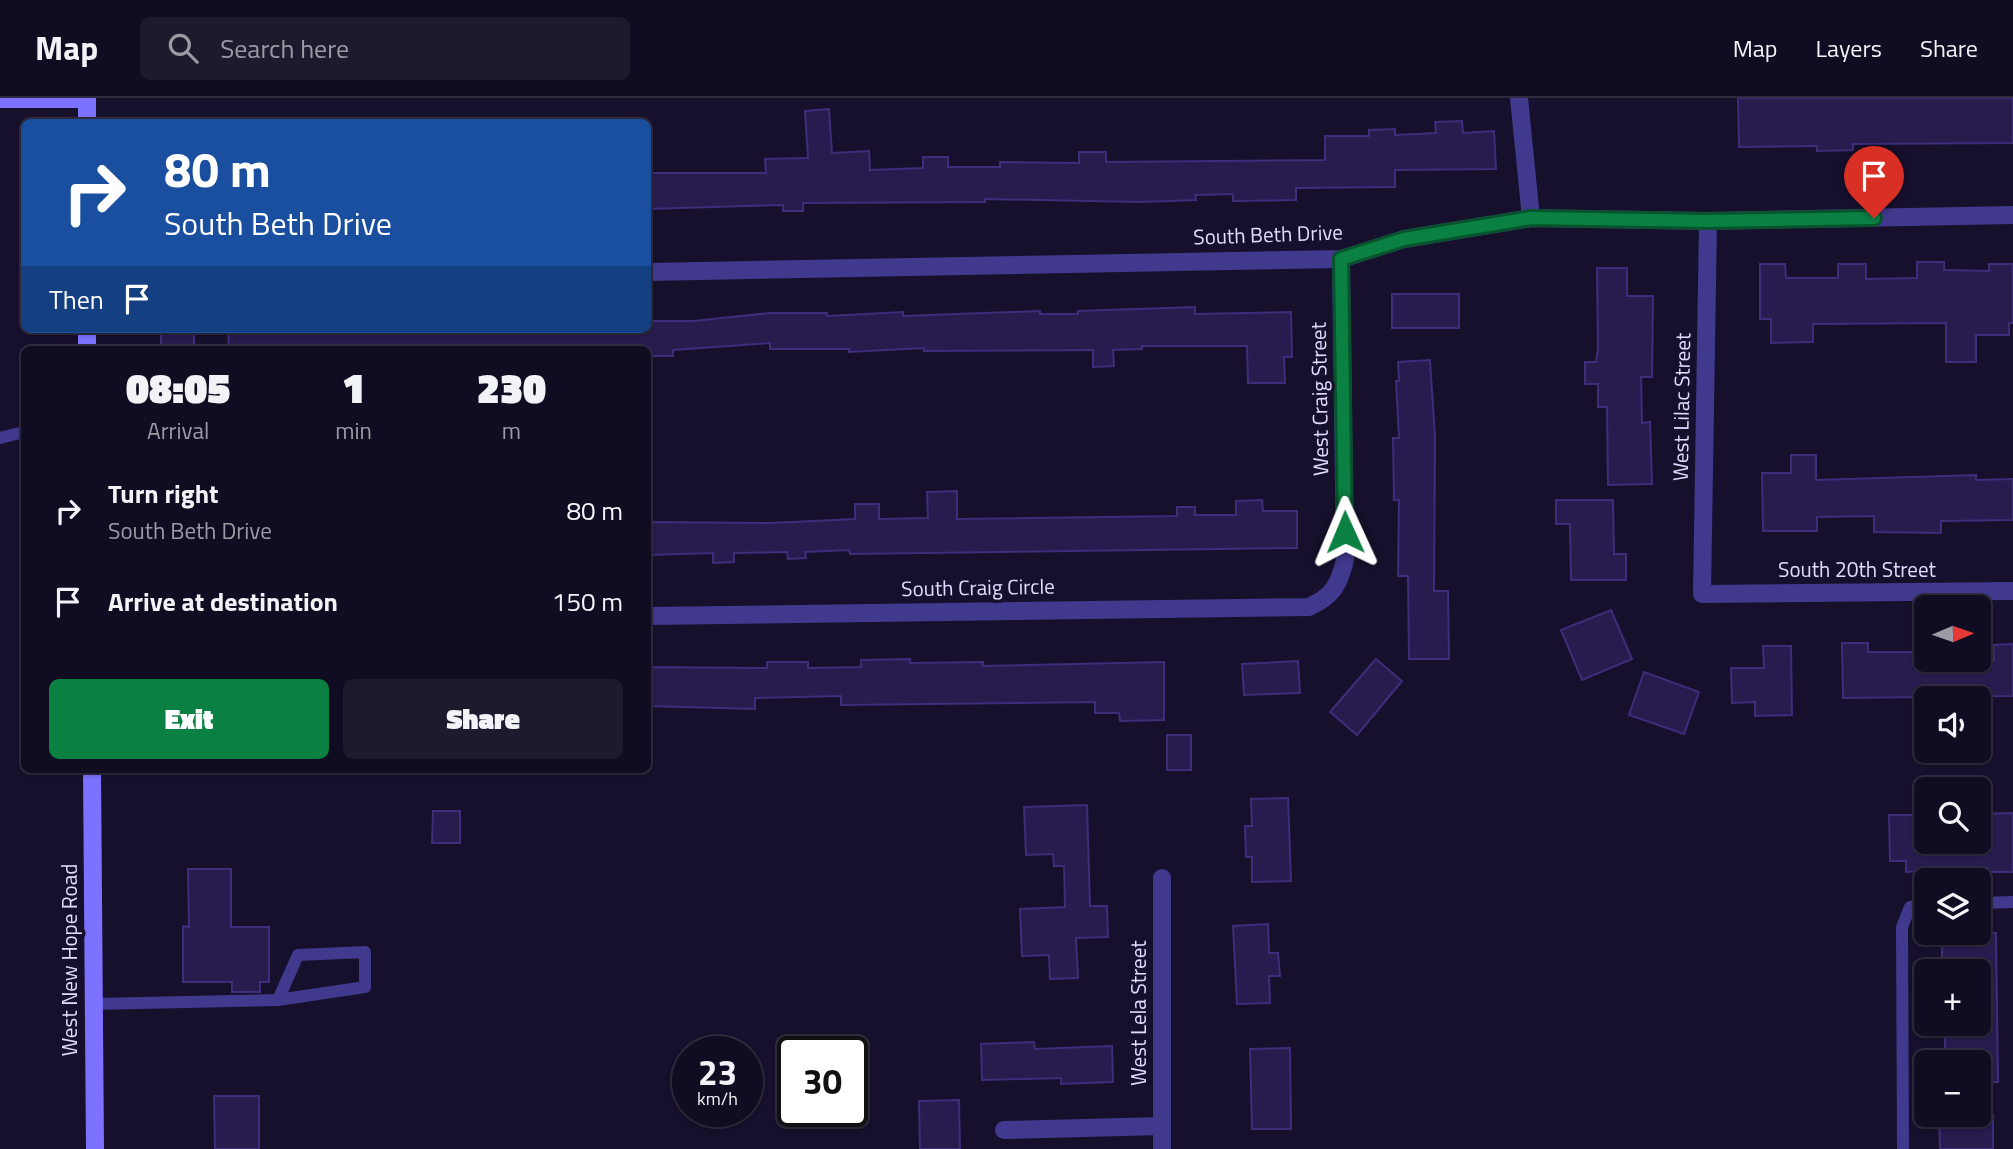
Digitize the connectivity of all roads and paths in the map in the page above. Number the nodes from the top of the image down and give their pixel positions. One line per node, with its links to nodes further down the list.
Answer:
1 (1519, 98): 6 (street)
2 (0, 99): 3 (main road)
3 (87, 99): 4 (main road)
4 (87, 119)
5 (2013, 215): 7 (street, South Beth Drive)
6 (1531, 218): 7 (street, South Beth Drive); 8 (street, South Beth Drive)
7 (1708, 221): 13 (street, West Lilac Street)
8 (1341, 259): 9 (street, South Beth Drive); 14 (street, West Craig Street)
9 (651, 272)
10 (21, 433): 11 (lane)
11 (0, 438)
12 (2013, 592): 13 (street, South 20th Street)
13 (1702, 594)
14 (1309, 607): 15 (street, South Craig Circle)
15 (651, 615)
16 (92, 773): 22 (main road, West New Hope Road)
17 (1163, 878): 23 (street, West Lela Street)
18 (2013, 902): 19 (lane)
19 (1991, 903)
20 (1914, 906): 27 (lane)
21 (278, 1000): 21 (lane); 22 (lane)
22 (94, 1004): 25 (main road, West New Hope Road)
23 (1162, 1126): 24 (street); 26 (street, West Lela Street)
24 (1004, 1130)
25 (94, 1149)
26 (1162, 1149)
27 (1903, 1149)

